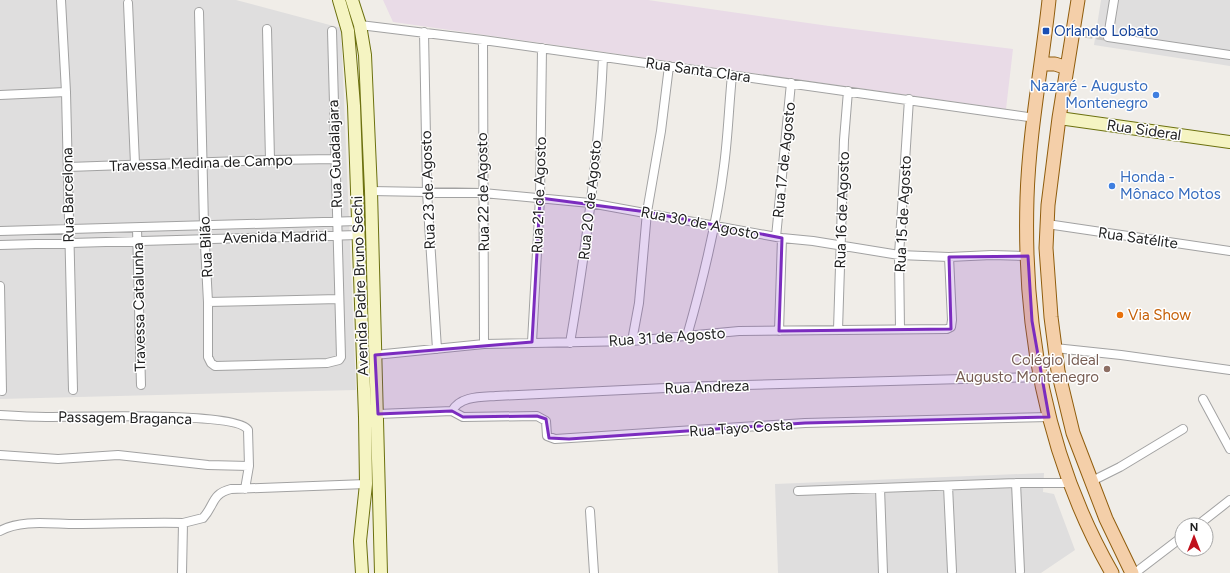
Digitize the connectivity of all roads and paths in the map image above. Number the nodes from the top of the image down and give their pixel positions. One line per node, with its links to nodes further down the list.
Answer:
1 (61, 0): 23 (street, Rua Barcelona)
2 (339, 0): 41 (main road, Avenida Padre Bruno Sechi)
3 (352, 0): 9 (main road, Avenida Padre Bruno Sechi)
4 (1049, 0): 17 (main road)
5 (1078, 0): 19 (main road)
6 (1114, 0): 15 (street)
7 (128, 3): 32 (street)
8 (199, 12): 31 (street, Rua Bilão)
9 (360, 24): 12 (street, Rua Santa Clara); 34 (main road, Avenida Padre Bruno Sechi)
10 (267, 29): 30 (street)
11 (332, 31): 29 (street, Rua Guadalajara)
12 (424, 32): 13 (street, Rua Santa Clara); 35 (street, Rua 23 de Agosto)
13 (483, 40): 14 (street, Rua Santa Clara); 36 (street, Rua 22 de Agosto)
14 (542, 48): 16 (street, Rua Santa Clara); 37 (street, Rua 21 de Agosto)
15 (1230, 55)
16 (602, 57): 18 (street, Rua Santa Clara); 38 (street, Rua 20 de Agosto)
17 (1042, 64): 19 (main road); 26 (main road)
18 (669, 66): 20 (street, Rua Santa Clara); 39 (street)
19 (1066, 68): 27 (main road)
20 (732, 75): 21 (street, Rua Santa Clara); 43 (street)
21 (791, 83): 22 (street, Rua Santa Clara); 50 (street, Rua 17 de Agosto)
22 (848, 91): 25 (street, Rua Santa Clara); 55 (street, Rua 16 de Agosto)
23 (66, 92): 24 (street); 33 (street, Rua Barcelona)
24 (0, 95)
25 (909, 99): 26 (street, Rua Santa Clara); 57 (street, Rua 15 de Agosto)
26 (1035, 118): 58 (main road)
27 (1059, 118): 28 (main road, Rua Sideral); 42 (main road)
28 (1230, 142)
29 (335, 159): 30 (street, Travessa Medina de Campo); 40 (street, Rua Guadalajara)
30 (270, 160): 31 (street, Travessa Medina de Campo)
31 (204, 162): 32 (street, Travessa Medina de Campo); 44 (street, Rua Bilão)
32 (135, 164): 33 (street, Travessa Medina de Campo)
33 (68, 167): 46 (street, Rua Barcelona)
34 (371, 191): 35 (street, Rua 30 de Agosto); 73 (main road, Avenida Padre Bruno Sechi)
35 (427, 192): 36 (street, Rua 30 de Agosto); 72 (street, Rua 23 de Agosto)
36 (483, 193): 37 (street, Rua 30 de Agosto); 70 (street, Rua 22 de Agosto)
37 (540, 198): 38 (street, Rua 30 de Agosto); 68 (street, Rua 21 de Agosto)
38 (590, 203): 39 (street, Rua 30 de Agosto); 69 (street, Rua 20 de Agosto)
39 (647, 212): 43 (street, Rua 30 de Agosto); 67 (street)
40 (338, 221): 41 (street, Avenida Madrid); 44 (street, Avenida Madrid); 49 (street, Rua Guadalajara)
41 (358, 221): 48 (main road, Avenida Padre Bruno Sechi)
42 (1047, 224): 56 (street, Rua Satélite); 71 (main road)
43 (714, 225): 50 (street, Rua 30 de Agosto); 66 (street)
44 (204, 226): 45 (street, Avenida Madrid); 51 (street, Rua Bilão)
45 (137, 228): 46 (street, Avenida Madrid); 52 (street, Travessa Catalunha)
46 (68, 230): 47 (street, Avenida Madrid); 53 (street, Rua Barcelona)
47 (0, 231)
48 (358, 235): 49 (street, Avenida Madrid); 92 (main road, Avenida Padre Bruno Sechi)
49 (338, 236): 51 (street, Avenida Madrid); 61 (street, Rua Guadalajara)
50 (779, 238): 55 (street, Rua 30 de Agosto); 65 (street, Rua 17 de Agosto)
51 (205, 239): 52 (street, Avenida Madrid); 62 (street, Rua Bilão)
52 (138, 241): 53 (street, Avenida Madrid); 77 (street, Travessa Catalunha)
53 (69, 243): 54 (street, Avenida Madrid); 78 (street, Rua Barcelona)
54 (0, 245)
55 (842, 245): 57 (street, Rua 30 de Agosto); 64 (street, Rua 16 de Agosto)
56 (1230, 251)
57 (899, 255): 59 (street, Rua 30 de Agosto); 63 (street, Rua 15 de Agosto)
58 (1028, 256): 59 (street, Rua 30 de Agosto); 76 (main road)
59 (949, 257): 63 (street, Rua 31 de Agosto)
60 (0, 286): 79 (street)
61 (340, 299): 62 (street); 74 (street, Rua Guadalajara)
62 (208, 302): 74 (street, Rua Bilão)
63 (900, 329): 64 (street, Rua 31 de Agosto)
64 (838, 330): 65 (street, Rua 31 de Agosto)
65 (779, 332): 66 (street, Rua 31 de Agosto)
66 (687, 336): 67 (street, Rua 31 de Agosto)
67 (632, 341): 69 (street, Rua 31 de Agosto)
68 (532, 342): 69 (street, Rua 31 de Agosto); 70 (street, Rua 31 de Agosto)
69 (570, 343)
70 (484, 344): 72 (street, Rua 31 de Agosto)
71 (1055, 348): 75 (street); 89 (main road)
72 (437, 349): 73 (street, Rua 31 de Agosto)
73 (375, 355): 82 (main road, Avenida Padre Bruno Sechi)
74 (327, 363)
75 (1230, 370)
76 (1041, 377): 81 (street, Rua Andreza); 84 (main road)
77 (140, 385)
78 (73, 390)
79 (2, 391)
80 (1203, 399): 86 (street)
81 (452, 411): 82 (street); 84 (street, Rua Tayo Costa)
82 (378, 414): 103 (main road, Avenida Padre Bruno Sechi)
83 (0, 415): 88 (street, Passagem Braganca)
84 (1049, 418): 91 (main road)
85 (1183, 429): 89 (street)
86 (1230, 449)
87 (0, 455): 88 (street)
88 (249, 466): 95 (street)
89 (1092, 482): 115 (main road)
90 (1016, 483): 91 (street); 93 (street); 108 (street)
91 (1069, 483): 114 (main road)
92 (366, 484): 95 (street); 102 (main road, Avenida Padre Bruno Sechi)
93 (948, 486): 94 (street); 107 (street)
94 (880, 488): 96 (street); 113 (street)
95 (245, 489): 100 (street)
96 (798, 491)
97 (1230, 500): 99 (street)
98 (590, 511): 112 (street)
99 (1208, 517)
100 (183, 523): 101 (street); 109 (street)
101 (0, 531)
102 (360, 533): 103 (main road); 105 (main road, Avenida Padre Bruno Sechi)
103 (381, 536): 106 (main road, Avenida Padre Bruno Sechi)
104 (1174, 543): 115 (street)
105 (360, 553): 106 (main road); 110 (main road, Avenida Padre Bruno Sechi)
106 (380, 558): 111 (main road, Avenida Padre Bruno Sechi)
107 (952, 571)
108 (1020, 571)
109 (182, 573)
110 (362, 573)
111 (381, 573)
112 (594, 573)
113 (884, 573)
114 (1112, 573)
115 (1133, 573)

